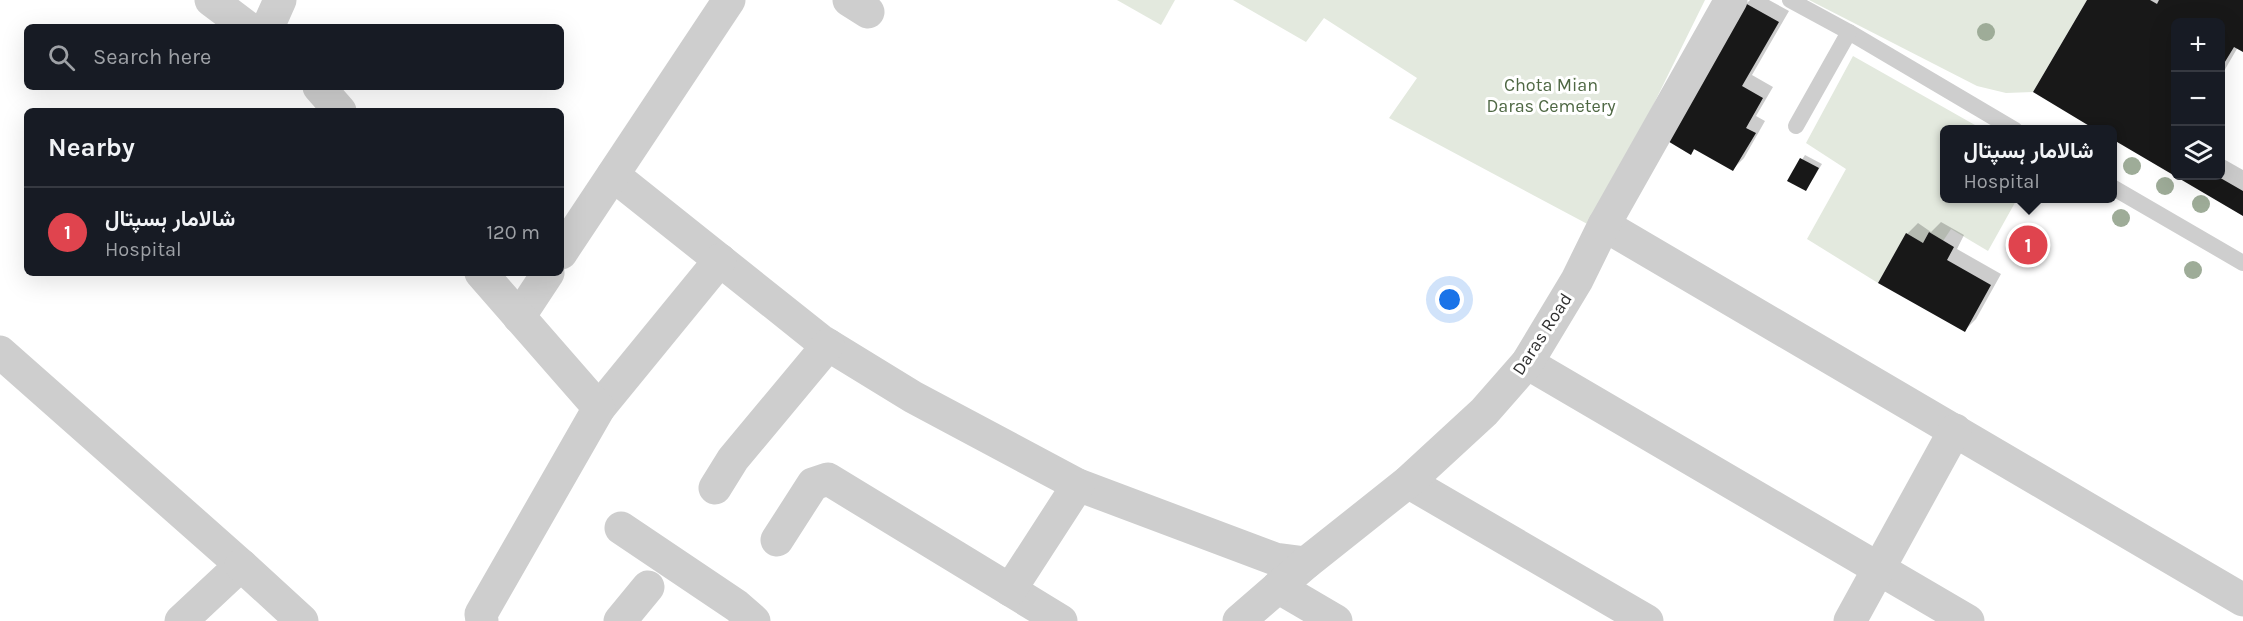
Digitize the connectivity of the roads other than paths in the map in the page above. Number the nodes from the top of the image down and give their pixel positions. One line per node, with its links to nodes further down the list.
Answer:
1 (211, 0): 6 (street)
2 (280, 0): 7 (street)
3 (729, 0): 13 (street)
4 (1731, 0): 15 (street, Daras Road)
5 (1791, 0): 8 (lane)
6 (243, 24)
7 (269, 24)
8 (1850, 32): 11 (lane); 12 (lane)
9 (322, 90): 10 (street)
10 (337, 108)
11 (2008, 125)
12 (1796, 126)
13 (613, 175): 16 (street); 17 (street)
14 (2117, 190): 18 (lane)
15 (1604, 225): 24 (street, Daras Road); 26 (street)
16 (564, 248)
17 (720, 260): 22 (street); 25 (street)
18 (2243, 263)
19 (484, 276): 21 (street)
20 (546, 276): 21 (street)
21 (519, 316): 25 (street)
22 (828, 345): 28 (street); 29 (street)
23 (0, 352): 33 (street)
24 (1527, 363): 27 (street, Daras Road); 34 (street)
25 (599, 408): 41 (street)
26 (1954, 430): 34 (street); 38 (street)
27 (1408, 482): 32 (street, Daras Road); 47 (street)
28 (1078, 484): 32 (street); 37 (street)
29 (715, 488)
30 (621, 528): 43 (street)
31 (777, 540): 37 (street)
32 (1306, 563): 36 (street, Daras Road)
33 (242, 565): 39 (street); 40 (street)
34 (1878, 569): 48 (street); 49 (street)
35 (648, 587): 42 (street)
36 (1278, 587): 45 (street, Daras Road); 46 (street)
37 (1010, 590): 44 (street)
38 (2243, 600)
39 (182, 621)
40 (302, 621)
41 (482, 621)
42 (620, 621)
43 (754, 621)
44 (1061, 621)
45 (1239, 621)
46 (1336, 621)
47 (1647, 621)
48 (1850, 621)
49 (1968, 621)

